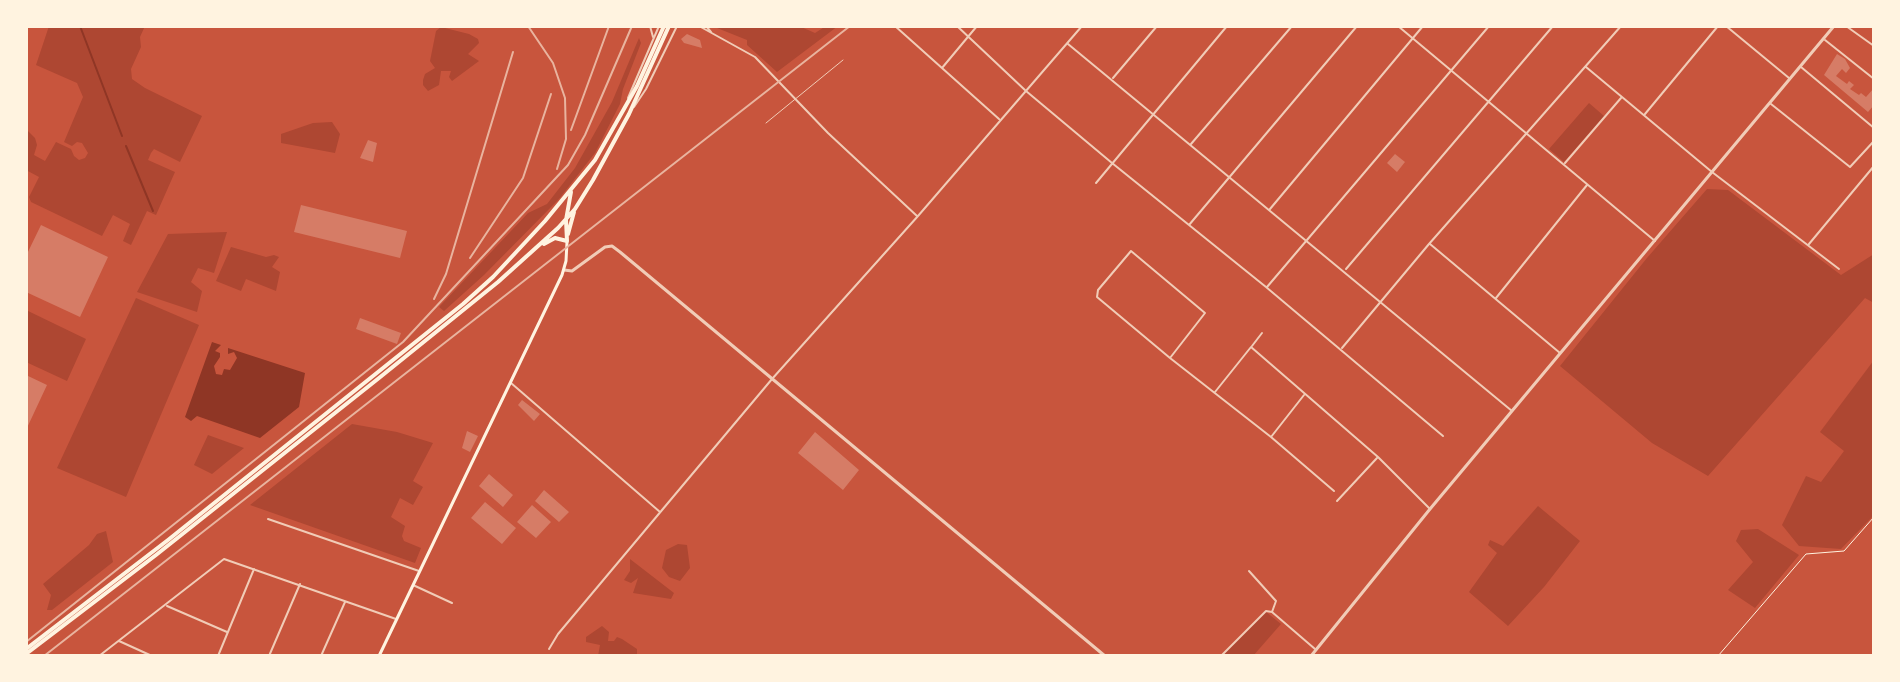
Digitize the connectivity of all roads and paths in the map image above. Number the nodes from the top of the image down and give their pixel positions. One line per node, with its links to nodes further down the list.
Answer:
1 (650, 26): 25 (street)
2 (677, 26): 43 (street)
3 (699, 26): 23 (street)
4 (706, 26): 23 (street)
5 (895, 26): 33 (street)
6 (957, 26): 24 (street)
7 (977, 26): 24 (street)
8 (1082, 26): 28 (street)
9 (1157, 26): 35 (street)
10 (1227, 26): 44 (street)
11 (1292, 26): 51 (street)
12 (1357, 26): 56 (street)
13 (1398, 26): 26 (street)
14 (1423, 26): 26 (street)
15 (1489, 26): 34 (street)
16 (1553, 26): 41 (street)
17 (1621, 26): 31 (street)
18 (1718, 26): 45 (street)
19 (1726, 26): 36 (street)
20 (1834, 26): 27 (street)
21 (1846, 26): 29 (street)
22 (664, 29): 25 (street); 43 (main road)
23 (712, 33): 40 (street)
24 (969, 37): 33 (street); 38 (street)
25 (654, 39): 43 (street)
26 (1413, 39): 34 (street); 61 (street)
27 (1824, 39): 32 (street); 37 (street)
28 (1067, 43): 35 (street); 38 (street)
29 (1874, 46)
30 (843, 60): 40 (lane)
31 (1585, 66): 39 (street); 49 (street)
32 (1800, 66): 36 (street); 48 (street)
33 (942, 68): 46 (street)
34 (1451, 71): 41 (street); 65 (street)
35 (1112, 79): 44 (street)
36 (1790, 79): 42 (street)
37 (1874, 79)
38 (1026, 91): 46 (street); 52 (street)
39 (1622, 97): 45 (street); 53 (street)
40 (796, 99): 47 (lane); 62 (street)
41 (1488, 103): 49 (street); 73 (street)
42 (1770, 103): 50 (street); 55 (street)
43 (626, 113): 59 (main road); 60 (main road)
44 (1153, 114): 51 (street); 52 (street)
45 (1644, 115): 55 (street)
46 (1000, 120): 62 (street)
47 (766, 123)
48 (1874, 128)
49 (1526, 133): 53 (street); 68 (street)
50 (1874, 141)
51 (1190, 145): 56 (street)
52 (1112, 163): 57 (street); 64 (street)
53 (1564, 164): 58 (street)
54 (1874, 166): 69 (street)
55 (1712, 172): 67 (street); 69 (street)
56 (1229, 177): 61 (street); 64 (street)
57 (1096, 183)
58 (1588, 184): 67 (street); 75 (street)
59 (572, 189): 63 (main road); 110 (main road)
60 (575, 209): 63 (main road); 66 (main road)
61 (1269, 210): 65 (street)
62 (918, 216): 82 (street)
63 (566, 220): 66 (main road); 70 (main road)
64 (1189, 226): 74 (street)
65 (1307, 239): 73 (street); 74 (street)
66 (567, 241): 70 (main road); 72 (main road)
67 (1655, 241): 80 (street)
68 (1429, 244): 75 (street); 76 (street)
69 (1808, 245): 71 (street)
70 (535, 249): 110 (main road)
71 (1839, 269)
72 (564, 270): 82 (street); 83 (main road)
73 (1345, 270): 76 (street)
74 (1266, 287): 79 (street)
75 (1495, 299): 80 (street)
76 (1380, 300): 79 (street); 86 (street)
77 (1262, 333): 78 (street)
78 (1251, 347): 84 (street); 85 (street)
79 (1341, 349): 87 (street)
80 (1561, 354): 86 (street)
81 (1170, 358): 81 (street); 84 (street)
82 (772, 379): 93 (street); 117 (street)
83 (511, 383): 93 (street); 97 (main road)
84 (1214, 393): 88 (street)
85 (1305, 394): 88 (street); 89 (street)
86 (1512, 411): 92 (street)
87 (1443, 436)
88 (1271, 437): 90 (street)
89 (1378, 457): 91 (street); 92 (street)
90 (1334, 491)
91 (1337, 501)
92 (1430, 509): 109 (street)
93 (661, 513): 108 (street)
94 (1874, 517): 120 (path)
95 (268, 519): 97 (street)
96 (255, 568): 99 (street); 103 (street); 106 (street)
97 (420, 571): 100 (main road)
98 (1249, 571): 104 (street)
99 (300, 583): 101 (street); 114 (street)
100 (413, 585): 102 (street); 105 (main road)
101 (345, 601): 105 (street); 115 (street)
102 (452, 603)
103 (165, 605): 106 (street); 107 (street)
104 (1272, 612): 109 (street); 118 (street)
105 (397, 619): 116 (main road)
106 (228, 632): 113 (street)
107 (118, 641): 111 (street); 112 (street)
108 (549, 649)
109 (1316, 650): 119 (street)
110 (26, 651)
111 (99, 656)
112 (152, 656)
113 (218, 656)
114 (269, 656)
115 (321, 656)
116 (379, 656)
117 (1105, 656)
118 (1221, 656)
119 (1311, 656)
120 (1718, 656)

